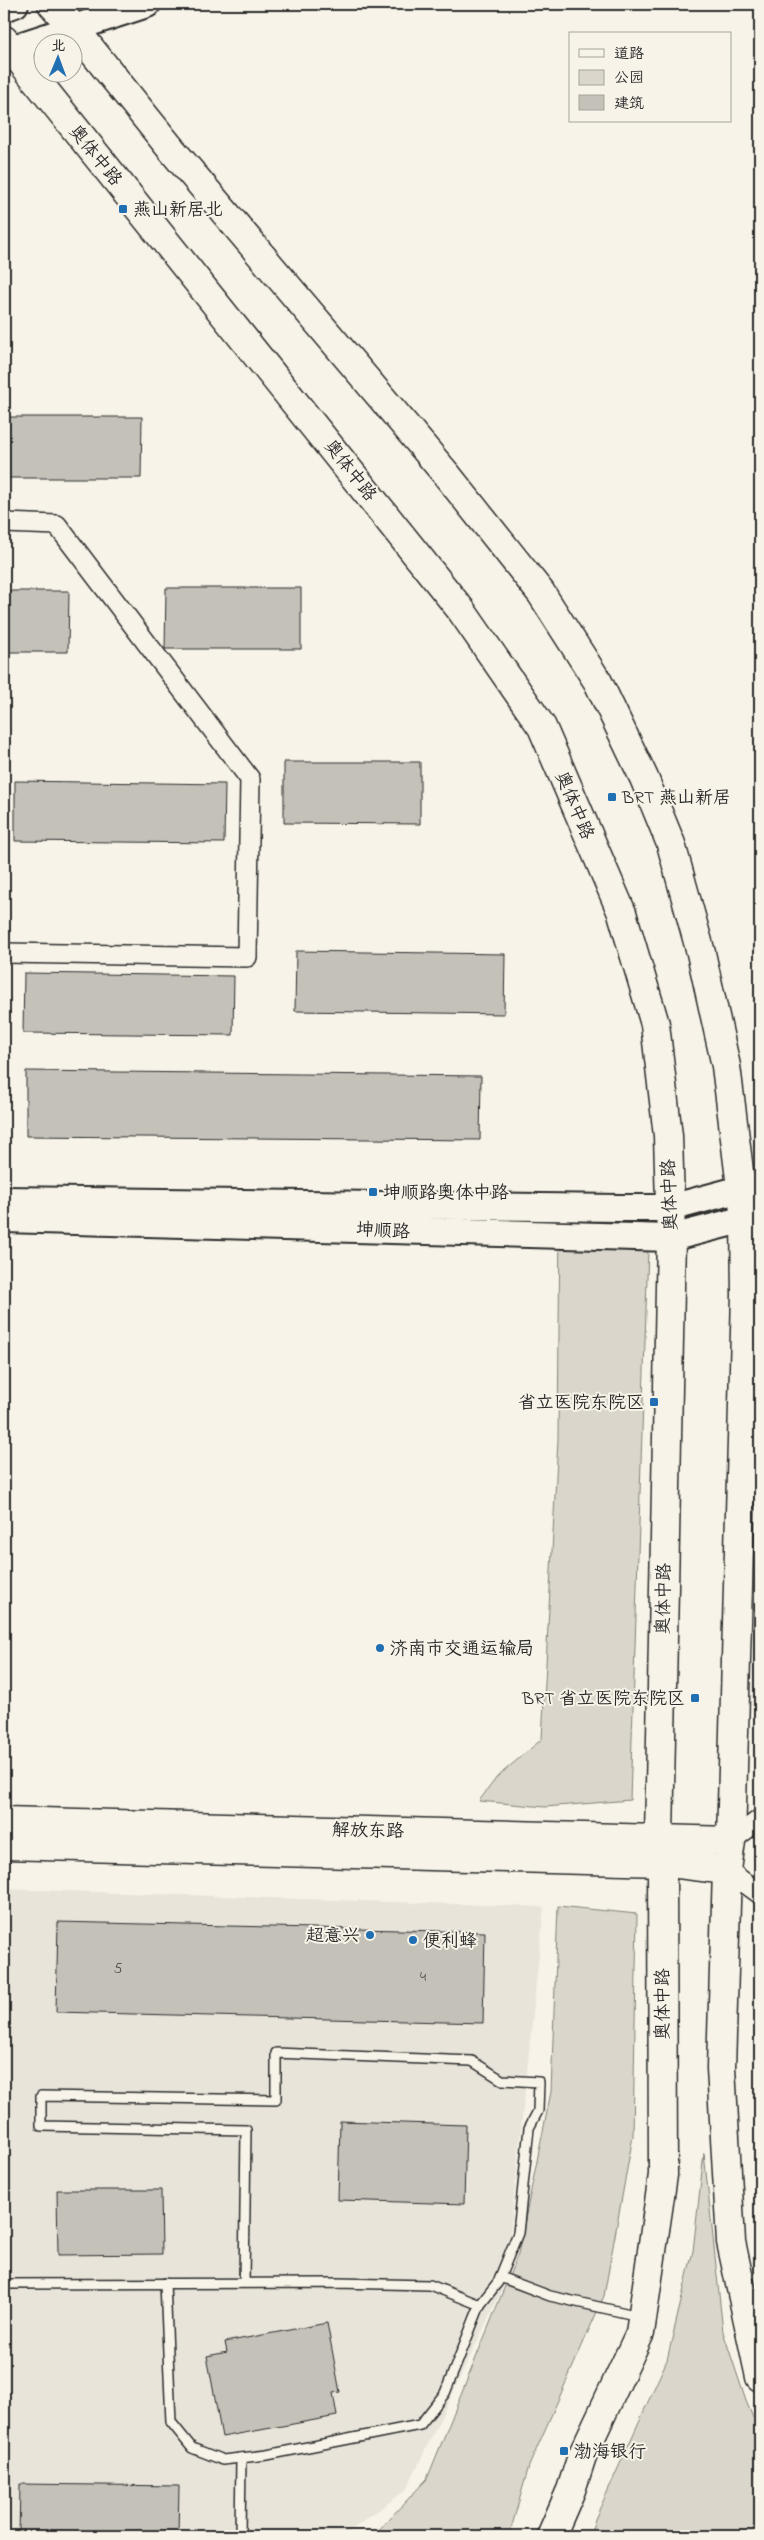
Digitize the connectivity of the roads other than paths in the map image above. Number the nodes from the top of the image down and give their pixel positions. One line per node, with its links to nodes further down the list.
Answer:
1 (15, 4): 4 (street)
2 (52, 4): 5 (main road)
3 (147, 4): 5 (street)
4 (4, 8)
5 (74, 26): 6 (street); 9 (main road)
6 (5, 47): 11 (main road, 奥体中路)
7 (4, 524): 8 (street)
8 (4, 953)
9 (751, 1188): 11 (street, 坤顺路); 12 (main road)
10 (4, 1200): 11 (street, 坤顺路)
11 (670, 1208): 14 (main road, 奥体中路)
12 (753, 1218): 14 (street, 坤顺路); 17 (main road)
13 (4, 1219): 14 (street, 坤顺路)
14 (671, 1238): 19 (main road, 奥体中路)
15 (760, 1819): 17 (street)
16 (4, 1821): 19 (main road, 解放东路)
17 (731, 1841): 19 (main road, 解放东路); 20 (main road)
18 (4, 1845): 19 (main road, 解放东路)
19 (660, 1850): 20 (main road, 解放东路); 27 (main road, 奥体中路)
20 (727, 1870): 21 (street); 28 (main road)
21 (760, 1894)
22 (500, 2278): 23 (lane); 26 (lane); 27 (lane)
23 (244, 2283): 25 (lane); 26 (lane)
24 (4, 2284): 25 (lane)
25 (165, 2284): 29 (lane)
26 (480, 2305): 29 (lane)
27 (643, 2317): 31 (main road, 奥体中路)
28 (760, 2377)
29 (241, 2458): 30 (lane)
30 (240, 2536)
31 (551, 2536)

